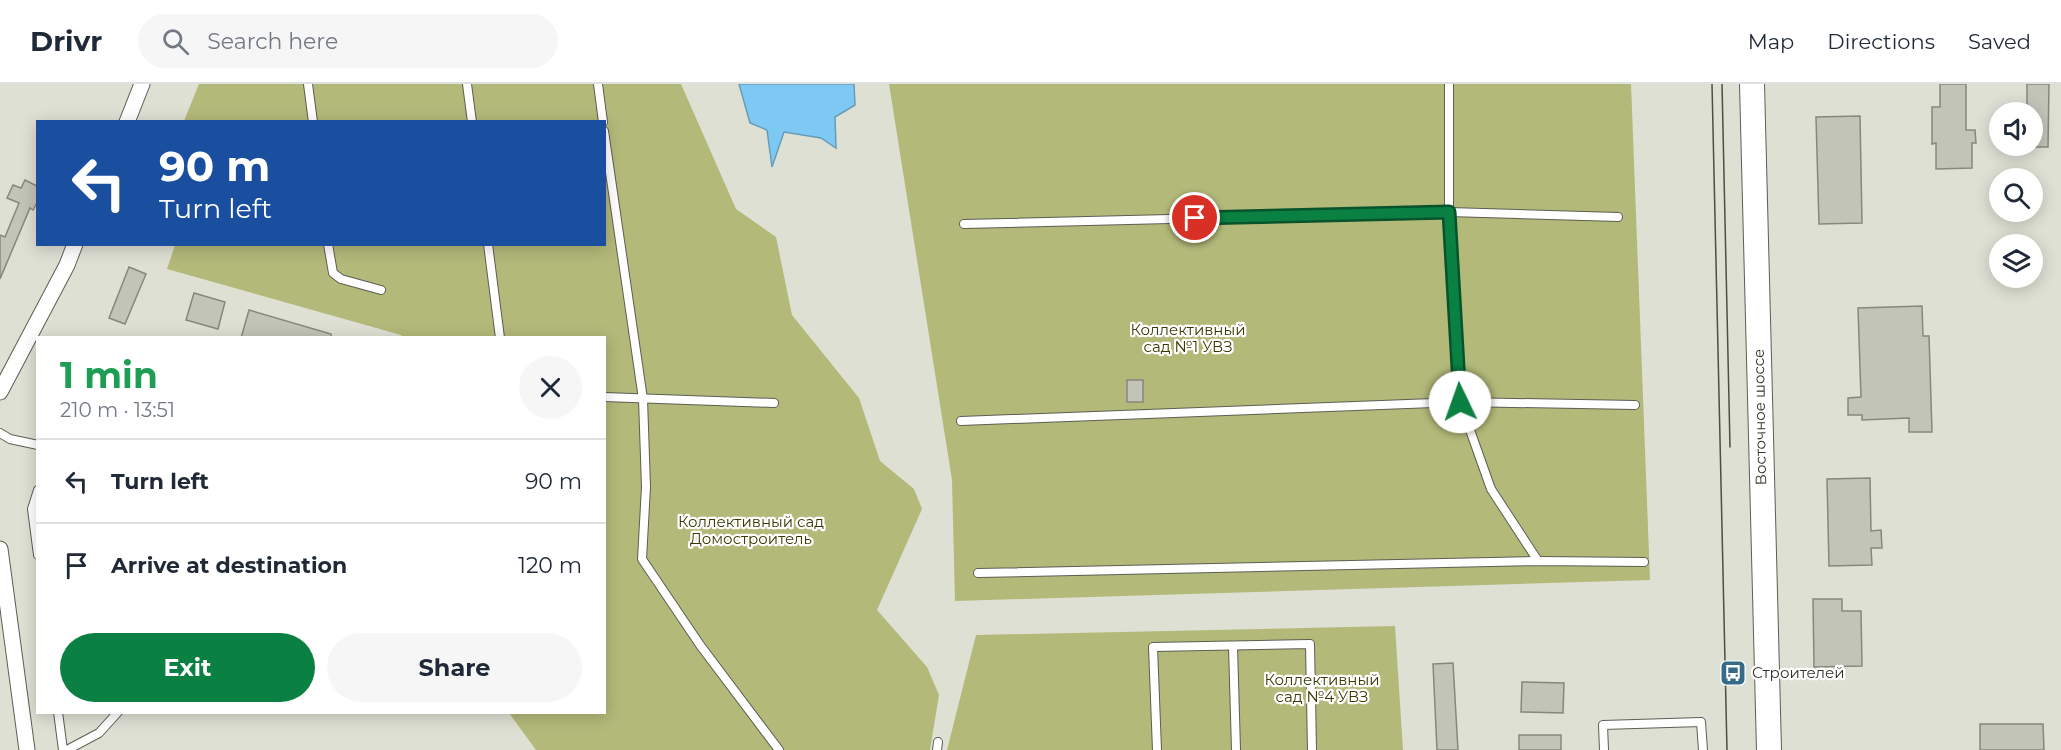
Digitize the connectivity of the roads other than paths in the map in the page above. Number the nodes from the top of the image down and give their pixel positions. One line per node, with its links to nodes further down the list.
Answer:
1 (142, 84): 7 (street)
2 (308, 84): 8 (lane)
3 (467, 84): 9 (lane)
4 (598, 84): 10 (lane)
5 (1449, 84): 12 (lane)
6 (1752, 84): 47 (main road, Восточное шоссе)
7 (128, 120)
8 (313, 120)
9 (472, 120)
10 (603, 120)
11 (606, 145): 22 (lane)
12 (1449, 212): 13 (lane); 14 (lane); 23 (lane)
13 (1618, 217)
14 (964, 224)
15 (74, 246): 20 (street)
16 (328, 246): 18 (lane)
17 (488, 246): 19 (lane)
18 (381, 290)
19 (500, 336)
20 (0, 392)
21 (606, 397): 22 (lane)
22 (643, 399): 24 (lane); 41 (lane)
23 (1460, 402): 25 (lane); 26 (lane); 32 (lane)
24 (774, 403)
25 (1635, 405)
26 (962, 421)
27 (0, 433): 28 (lane)
28 (36, 445)
29 (36, 496): 30 (lane)
30 (36, 540)
31 (0, 549): 38 (street)
32 (1538, 561): 33 (lane); 34 (lane)
33 (1644, 562)
34 (978, 573)
35 (1233, 646): 42 (lane); 43 (lane); 44 (lane)
36 (58, 714): 39 (lane)
37 (116, 714): 40 (lane)
38 (27, 750)
39 (63, 750)
40 (67, 750)
41 (779, 750)
42 (1157, 750)
43 (1236, 750)
44 (1312, 750)
45 (1604, 750): 46 (lane)
46 (1703, 750)
47 (1769, 750)

